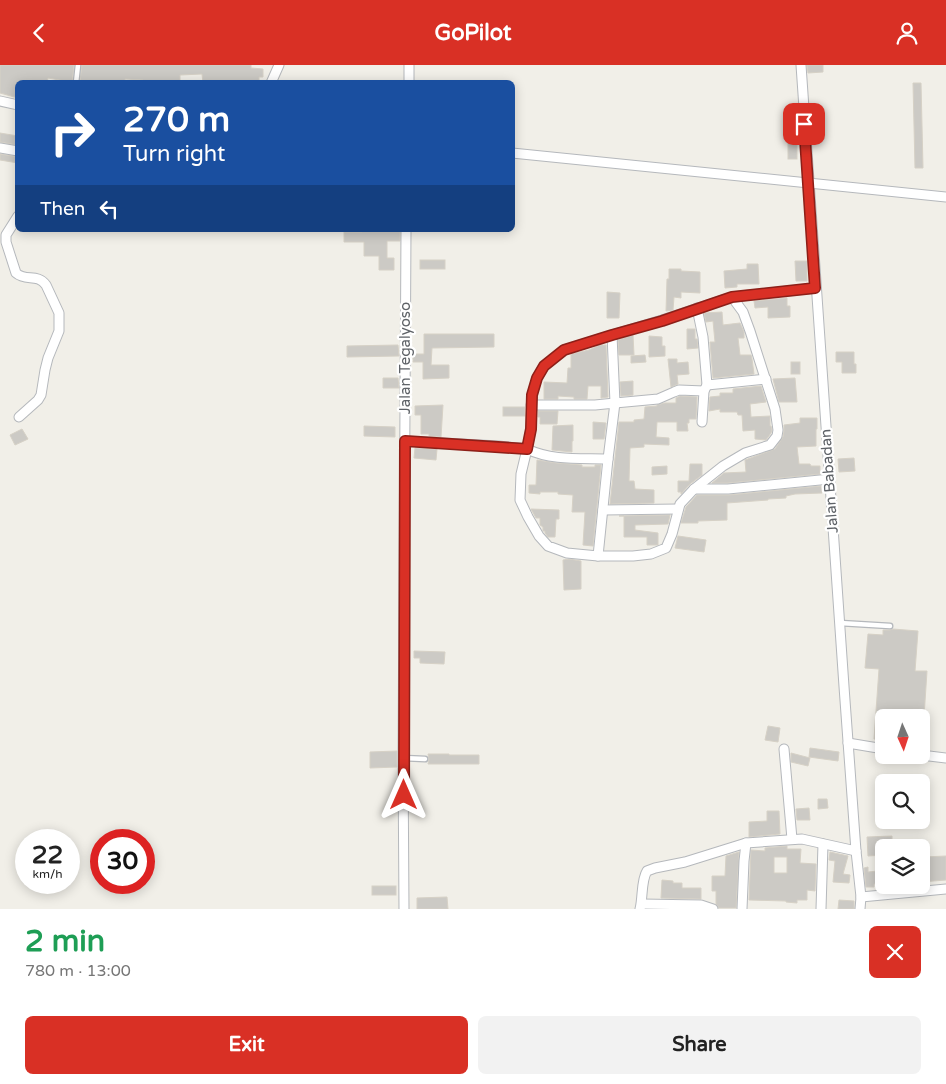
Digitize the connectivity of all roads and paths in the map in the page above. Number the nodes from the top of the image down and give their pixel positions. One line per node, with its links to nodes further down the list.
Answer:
1 (78, 65): 5 (lane)
2 (409, 65): 7 (street)
3 (801, 65): 13 (street, Jalan Babadan)
4 (275, 67): 6 (street)
5 (76, 80)
6 (272, 80)
7 (409, 80)
8 (0, 101): 9 (street)
9 (15, 104)
10 (0, 148): 11 (street)
11 (15, 150)
12 (515, 153): 13 (street)
13 (808, 183): 14 (street); 17 (street, Jalan Babadan)
14 (946, 197)
15 (15, 221): 25 (street)
16 (406, 232): 27 (street, Jalan Tegalyoso)
17 (815, 288): 18 (street); 30 (street, Jalan Babadan)
18 (732, 297): 19 (street); 21 (street)
19 (697, 308): 20 (street); 22 (street)
20 (612, 335): 23 (street); 24 (street)
21 (766, 379): 22 (street); 31 (street)
22 (706, 388): 23 (street); 26 (street)
23 (615, 403): 24 (street); 29 (street)
24 (531, 405): 28 (street)
25 (19, 417)
26 (702, 422)
27 (405, 441): 28 (street); 41 (street, Jalan Tegalyoso)
28 (527, 449): 29 (street); 34 (street)
29 (608, 459): 33 (street)
30 (830, 479): 31 (street); 35 (street, Jalan Babadan)
31 (694, 489): 32 (street)
32 (678, 509): 33 (street); 34 (street)
33 (603, 510): 34 (street)
34 (598, 556)
35 (840, 623): 36 (lane); 37 (street, Jalan Babadan)
36 (890, 626)
37 (848, 743): 38 (street); 47 (street, Jalan Babadan)
38 (875, 748)
39 (784, 749): 44 (street)
40 (930, 756): 42 (street)
41 (404, 758): 43 (lane); 51 (street, Jalan Tegalyoso)
42 (946, 758)
43 (425, 759)
44 (792, 839): 45 (street); 46 (street)
45 (746, 843): 50 (street); 53 (street)
46 (823, 844): 47 (street); 54 (street)
47 (856, 851): 49 (street, Jalan Babadan)
48 (946, 889): 49 (street)
49 (861, 897): 55 (street, Jalan Babadan)
50 (641, 906): 52 (street)
51 (404, 907)
52 (713, 909)
53 (742, 909)
54 (822, 909)
55 (860, 909)

